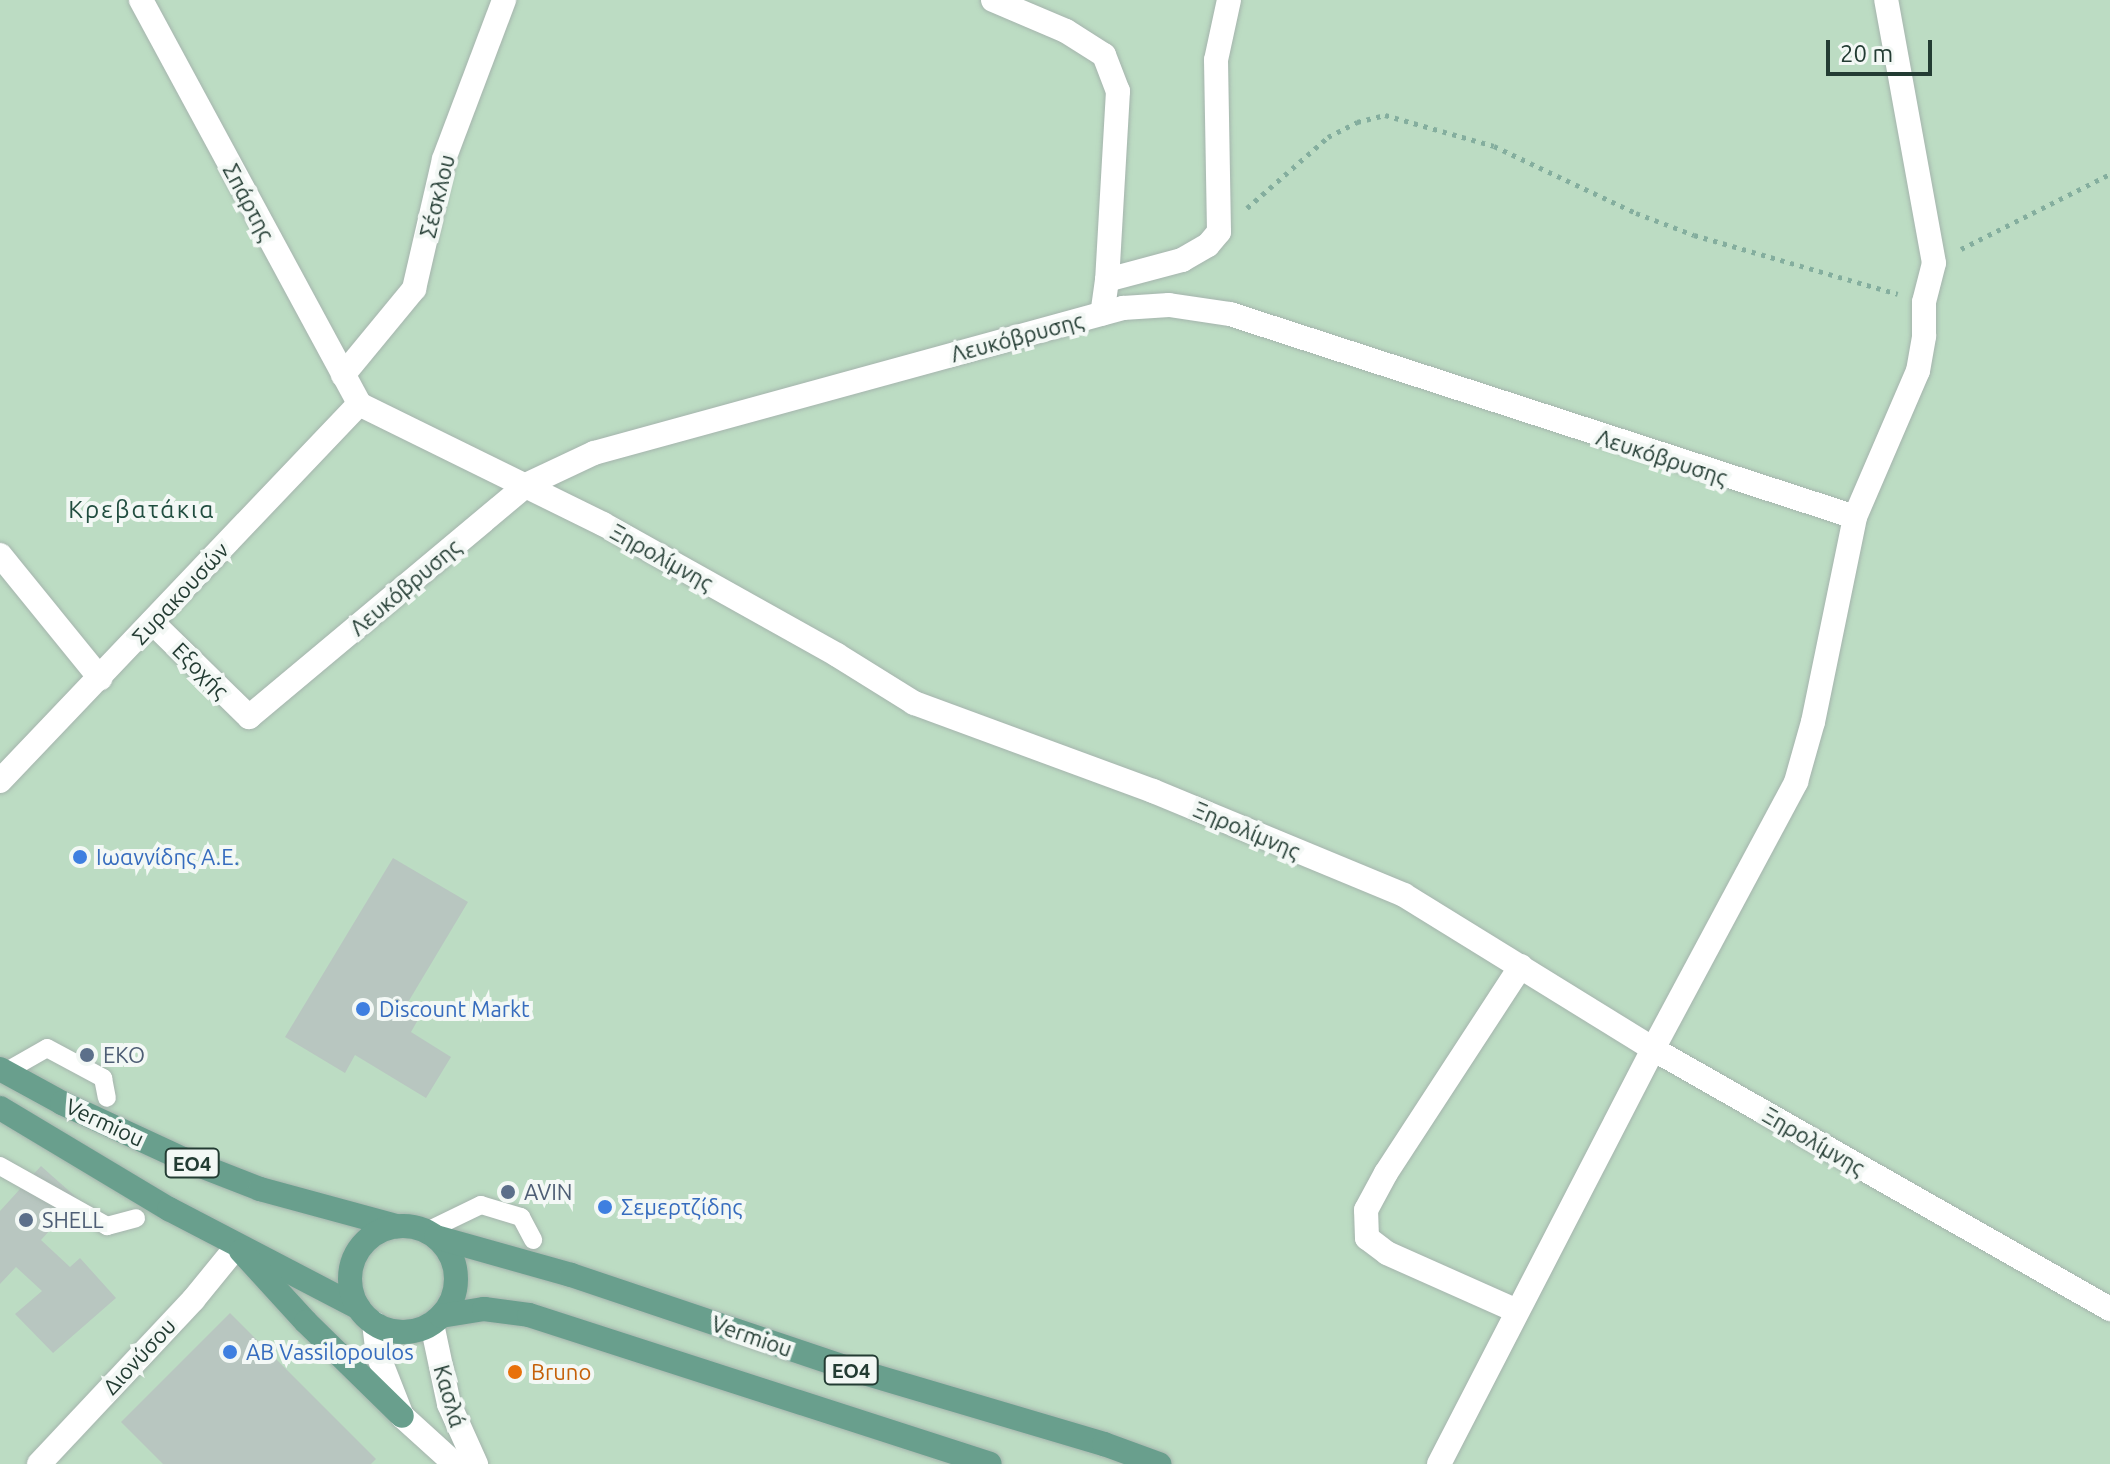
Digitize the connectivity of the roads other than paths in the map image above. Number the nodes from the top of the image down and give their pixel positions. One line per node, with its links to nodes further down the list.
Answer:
1 (141, 0): 8 (street, Σπάρτης)
2 (504, 0): 8 (street, Σέσκλου)
3 (993, 0): 6 (street)
4 (1229, 0): 6 (street)
5 (1886, 0): 11 (street)
6 (1107, 280): 7 (street)
7 (1102, 314): 10 (street, Λευκόβρυσης); 11 (street, Λευκόβρυσης)
8 (343, 375): 9 (street, Σπάρτης)
9 (359, 404): 10 (street, Ξηρολίμνης); 13 (street, Συρακουσών)
10 (528, 484): 15 (street, Λευκόβρυσης); 17 (street, Ξηρολίμνης)
11 (1855, 517): 18 (street)
12 (0, 555): 14 (street)
13 (152, 622): 14 (street, Συρακουσών); 15 (street, Εξοχής)
14 (100, 678): 16 (street, Συρακουσών)
15 (249, 717)
16 (0, 781)
17 (1521, 966): 18 (street, Ξηρολίμνης); 29 (street)
18 (1653, 1049): 28 (street, Ξηρολίμνης); 29 (street)
19 (2, 1070): 20 (lane); 24 (main road, Vermiou / ΕΟ4)
20 (107, 1098)
21 (0, 1108): 27 (main road, Vermiou / ΕΟ4)
22 (0, 1166): 23 (lane)
23 (136, 1218)
24 (396, 1226): 25 (main road, ΕΟ4); 30 (main road)
25 (432, 1234): 26 (lane); 31 (main road); 37 (main road, Vermiou / ΕΟ4)
26 (533, 1240)
27 (237, 1246): 30 (main road, Vermiou / ΕΟ4); 32 (main road); 33 (street, Διονύσου)
28 (2110, 1309)
29 (1517, 1311): 38 (street)
30 (366, 1316): 31 (main road, ΕΟ4); 32 (street, Κασλά)
31 (436, 1320): 35 (street, Κασλά); 36 (main road, ΕΟ4)
32 (402, 1416): 34 (street, Κασλά)
33 (39, 1464)
34 (455, 1464)
35 (476, 1464)
36 (989, 1464)
37 (1159, 1464)
38 (1439, 1464)

